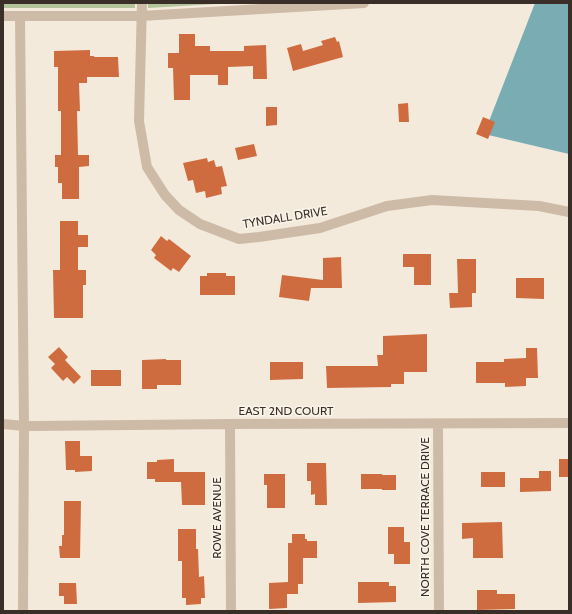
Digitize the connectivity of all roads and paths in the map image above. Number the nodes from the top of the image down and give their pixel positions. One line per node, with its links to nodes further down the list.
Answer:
1 (142, 3): 5 (street, TYNDALL DRIVE)
2 (364, 3): 5 (street)
3 (3, 16): 4 (street)
4 (20, 16): 5 (street); 11 (street)
5 (141, 16): 6 (street, TYNDALL DRIVE)
6 (569, 212)
7 (569, 423): 10 (street, EAST 2ND COURT)
8 (3, 424): 11 (street, EAST 2ND COURT)
9 (230, 424): 10 (street, EAST 2ND COURT); 11 (street, EAST 2ND COURT); 13 (street, ROWE AVENUE)
10 (438, 424): 14 (street, NORTH COVE TERRACE DRIVE)
11 (24, 426): 12 (street)
12 (23, 611)
13 (231, 611)
14 (439, 611)

